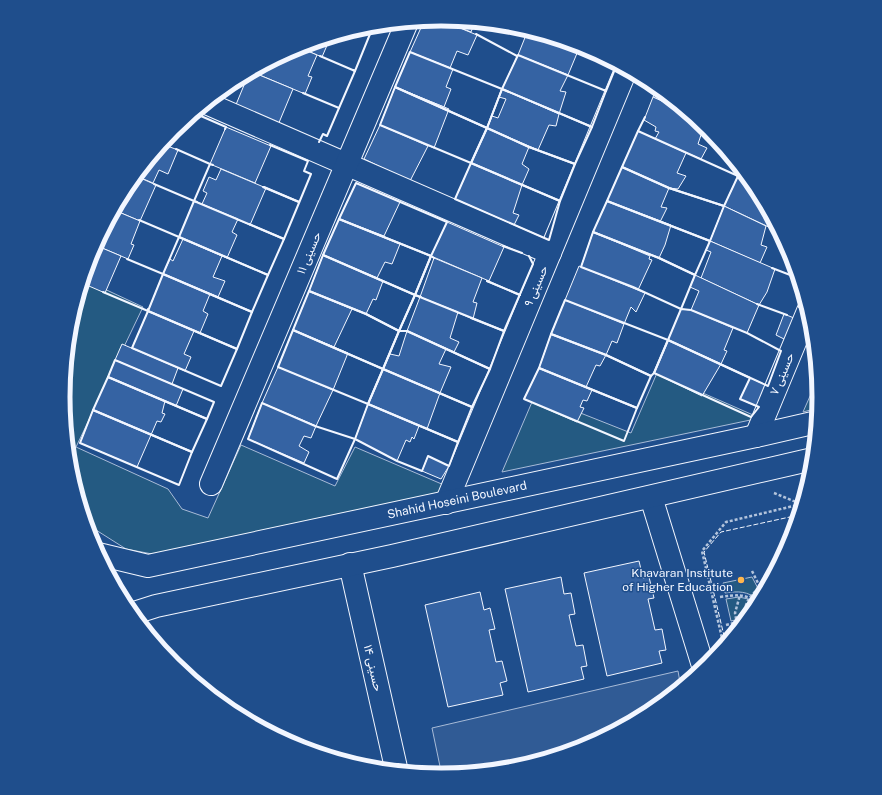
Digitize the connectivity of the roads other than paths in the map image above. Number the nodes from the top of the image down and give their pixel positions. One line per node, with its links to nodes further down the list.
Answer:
1 (404, 28): 4 (street, حسینی ۱۱)
2 (624, 74): 5 (street, حسینی ۹)
3 (212, 106): 4 (street)
4 (346, 165): 5 (street); 10 (street, حسینی ۱۱)
5 (550, 253): 12 (street, حسینی ۹)
6 (804, 320): 8 (street, حسینی ۷)
7 (812, 423): 8 (street, Shahid Hoseini Boulevard)
8 (756, 436): 12 (street, Shahid Hoseini Boulevard)
9 (806, 462): 11 (street)
10 (211, 484)
11 (651, 497): 14 (street); 16 (street)
12 (446, 503): 13 (street, Shahid Hoseini Boulevard)
13 (105, 556)
14 (350, 564): 15 (street); 17 (street, حسینی ۱۴)
15 (138, 612)
16 (702, 662)
17 (396, 766)

